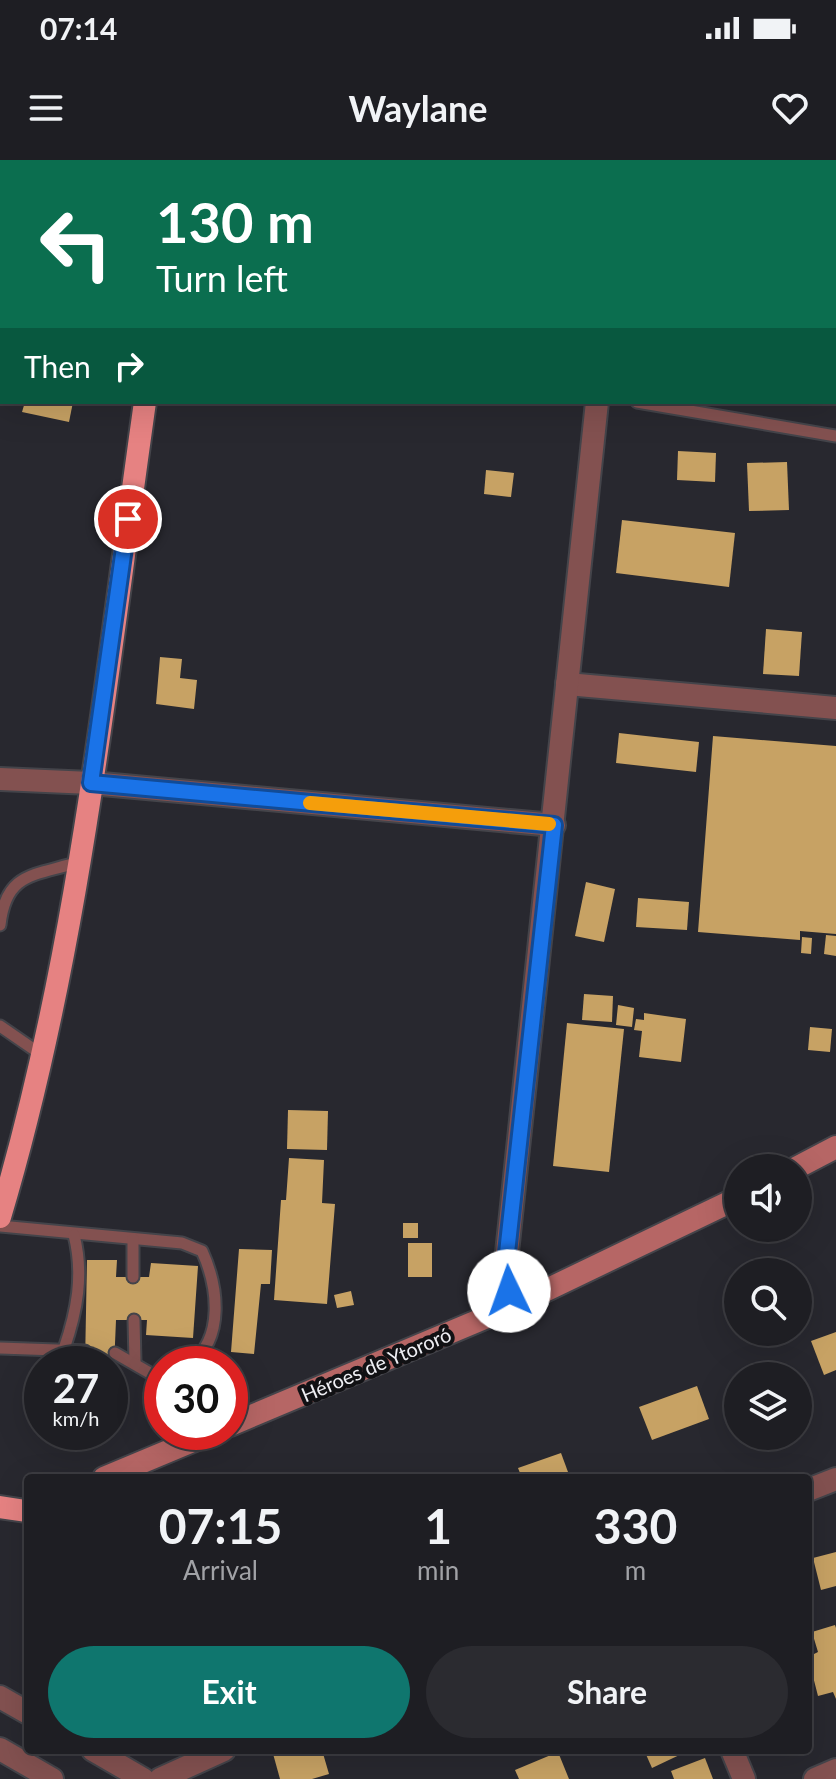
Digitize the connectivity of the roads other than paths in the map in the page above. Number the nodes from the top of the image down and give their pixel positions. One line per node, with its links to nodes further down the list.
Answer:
1 (145, 404): 8 (highway)
2 (597, 404): 5 (street)
3 (649, 404): 4 (lane)
4 (836, 436)
5 (567, 684): 6 (street); 9 (street)
6 (836, 708)
7 (0, 779): 8 (street)
8 (91, 783): 9 (street); 10 (highway)
9 (554, 825): 22 (street)
10 (79, 862): 11 (lane); 13 (highway)
11 (0, 925)
12 (0, 1026): 13 (lane)
13 (42, 1055): 17 (highway)
14 (836, 1147): 15 (main road)
15 (812, 1160)
16 (724, 1205): 22 (main road, Héroes de Ytororó)
17 (0, 1217)
18 (0, 1226): 19 (lane)
19 (74, 1235): 20 (lane); 24 (lane)
20 (133, 1239): 21 (lane); 25 (lane)
21 (133, 1277)
22 (511, 1307): 31 (main road, Héroes de Ytororó)
23 (134, 1320): 29 (lane)
24 (65, 1346)
25 (206, 1346)
26 (0, 1348): 27 (lane)
27 (24, 1348)
28 (128, 1359): 29 (lane)
29 (135, 1362): 30 (lane)
30 (144, 1368)
31 (248, 1417)
32 (170, 1450): 33 (main road)
33 (113, 1474)
34 (836, 1479): 35 (street)
35 (812, 1488)
36 (24, 1511): 37 (main road)
37 (1, 1517)
38 (0, 1697): 39 (street)
39 (24, 1711)
40 (0, 1749): 45 (street)
41 (100, 1754): 46 (street)
42 (215, 1754): 47 (street)
43 (734, 1754): 48 (street)
44 (836, 1770): 49 (street)
45 (52, 1779)
46 (143, 1779)
47 (160, 1779)
48 (744, 1779)
49 (815, 1779)

